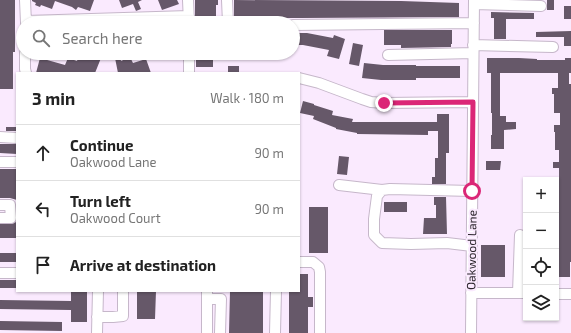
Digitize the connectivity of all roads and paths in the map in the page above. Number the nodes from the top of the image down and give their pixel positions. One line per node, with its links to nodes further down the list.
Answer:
1 (25, 0): 6 (street)
2 (188, 0): 7 (street)
3 (227, 0): 8 (street)
4 (474, 2): 5 (street); 9 (street, Oakwood Lane)
5 (541, 6)
6 (26, 16)
7 (189, 16)
8 (228, 16)
9 (474, 23): 10 (street); 12 (street, Oakwood Lane)
10 (300, 25)
11 (553, 47): 12 (street)
12 (473, 49): 13 (street); 19 (street, Oakwood Lane)
13 (388, 55)
14 (25, 60): 16 (street)
15 (189, 60): 17 (street)
16 (26, 72)
17 (189, 72)
18 (300, 78): 19 (street)
19 (473, 102): 26 (street, Oakwood Lane)
20 (0, 137): 21 (street)
21 (16, 138)
22 (0, 162): 23 (street)
23 (16, 162)
24 (339, 185): 25 (street)
25 (382, 190): 26 (street); 30 (street)
26 (472, 191): 30 (street, Oakwood Lane)
27 (0, 204): 28 (street)
28 (0, 218)
29 (520, 235): 38 (street)
30 (472, 246): 37 (street, Oakwood Lane)
31 (300, 262): 47 (street)
32 (0, 273): 33 (street)
33 (16, 273)
34 (98, 292): 42 (street)
35 (123, 292): 42 (street)
36 (276, 292): 46 (street)
37 (471, 293): 38 (street); 48 (street, Oakwood Lane)
38 (522, 293)
39 (559, 294): 40 (street)
40 (571, 294)
41 (207, 295): 44 (street); 45 (street)
42 (97, 317): 43 (street)
43 (97, 333)
44 (207, 333)
45 (220, 333)
46 (275, 333)
47 (320, 333)
48 (471, 333)

